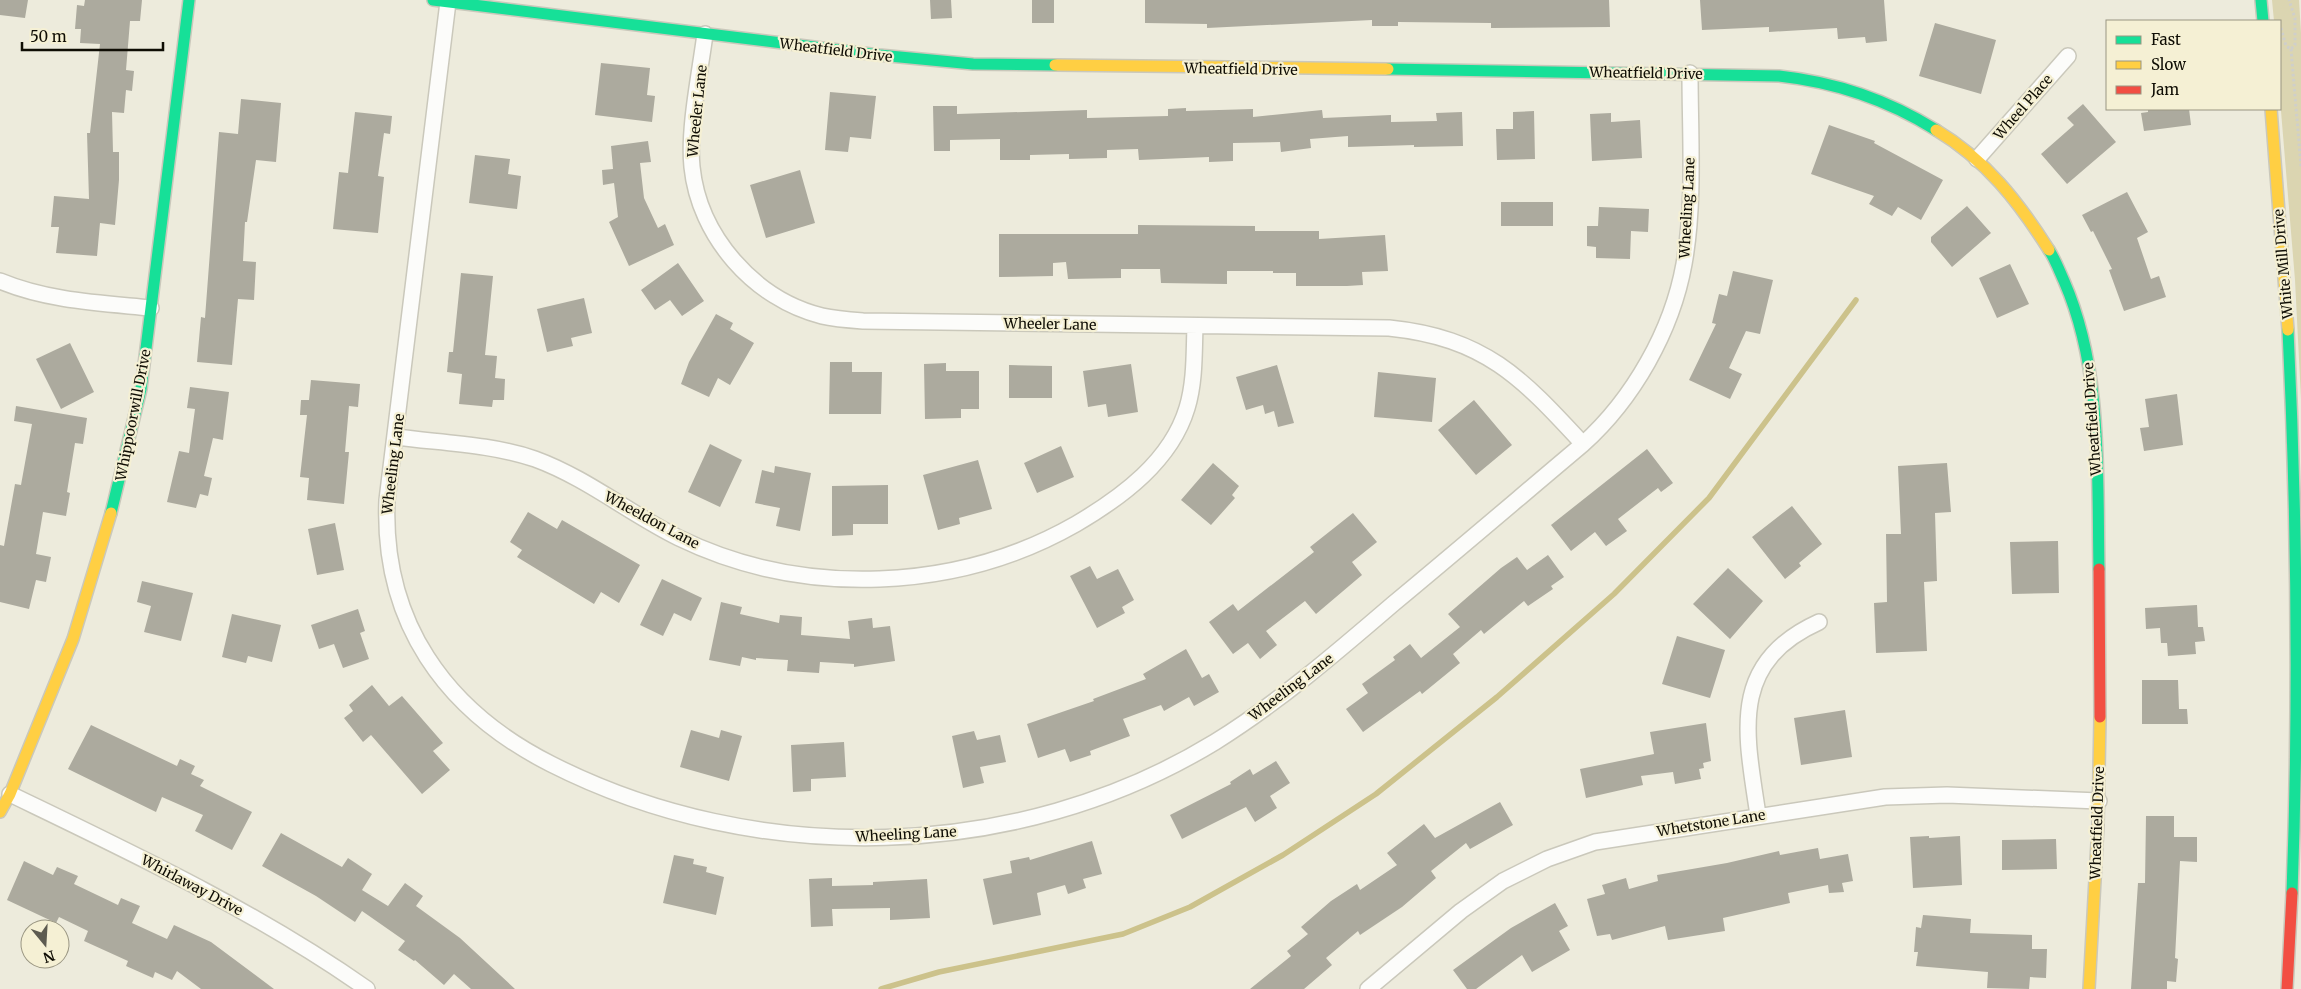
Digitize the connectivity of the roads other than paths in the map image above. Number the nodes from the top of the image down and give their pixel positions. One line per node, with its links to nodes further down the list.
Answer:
1 (189, 0): 11 (street, Whippoorwill Drive)
2 (2261, 0): 4 (street)
3 (441, 1): 5 (street, Wheatfield Drive); 13 (street, Wheeling Lane)
4 (2263, 20)
5 (706, 34): 7 (street, Wheatfield Drive); 12 (street, Wheeler Lane)
6 (2068, 56): 9 (street, Wheel Place)
7 (1690, 73): 9 (street, Wheatfield Drive); 14 (street, Wheeling Lane)
8 (2271, 110): 20 (street, White Mill Drive)
9 (1978, 159): 17 (street, Wheatfield Drive)
10 (0, 281): 11 (street)
11 (151, 308): 16 (street, Whippoorwill Drive)
12 (1195, 326): 13 (street, Wheeldon Lane); 14 (street, Wheeler Lane)
13 (396, 437): 14 (street, Wheeling Lane)
14 (1583, 444)
15 (1819, 622): 19 (street)
16 (10, 794): 18 (street, Whippoorwill Drive); 21 (street, Whirlaway Drive)
17 (2099, 801): 19 (street, Whetstone Lane); 23 (street, Wheatfield Drive)
18 (0, 812)
19 (1758, 815): 22 (street, Whetstone Lane)
20 (2298, 830): 24 (street, White Mill Drive)
21 (368, 989)
22 (1368, 989)
23 (2089, 989)
24 (2287, 989)

